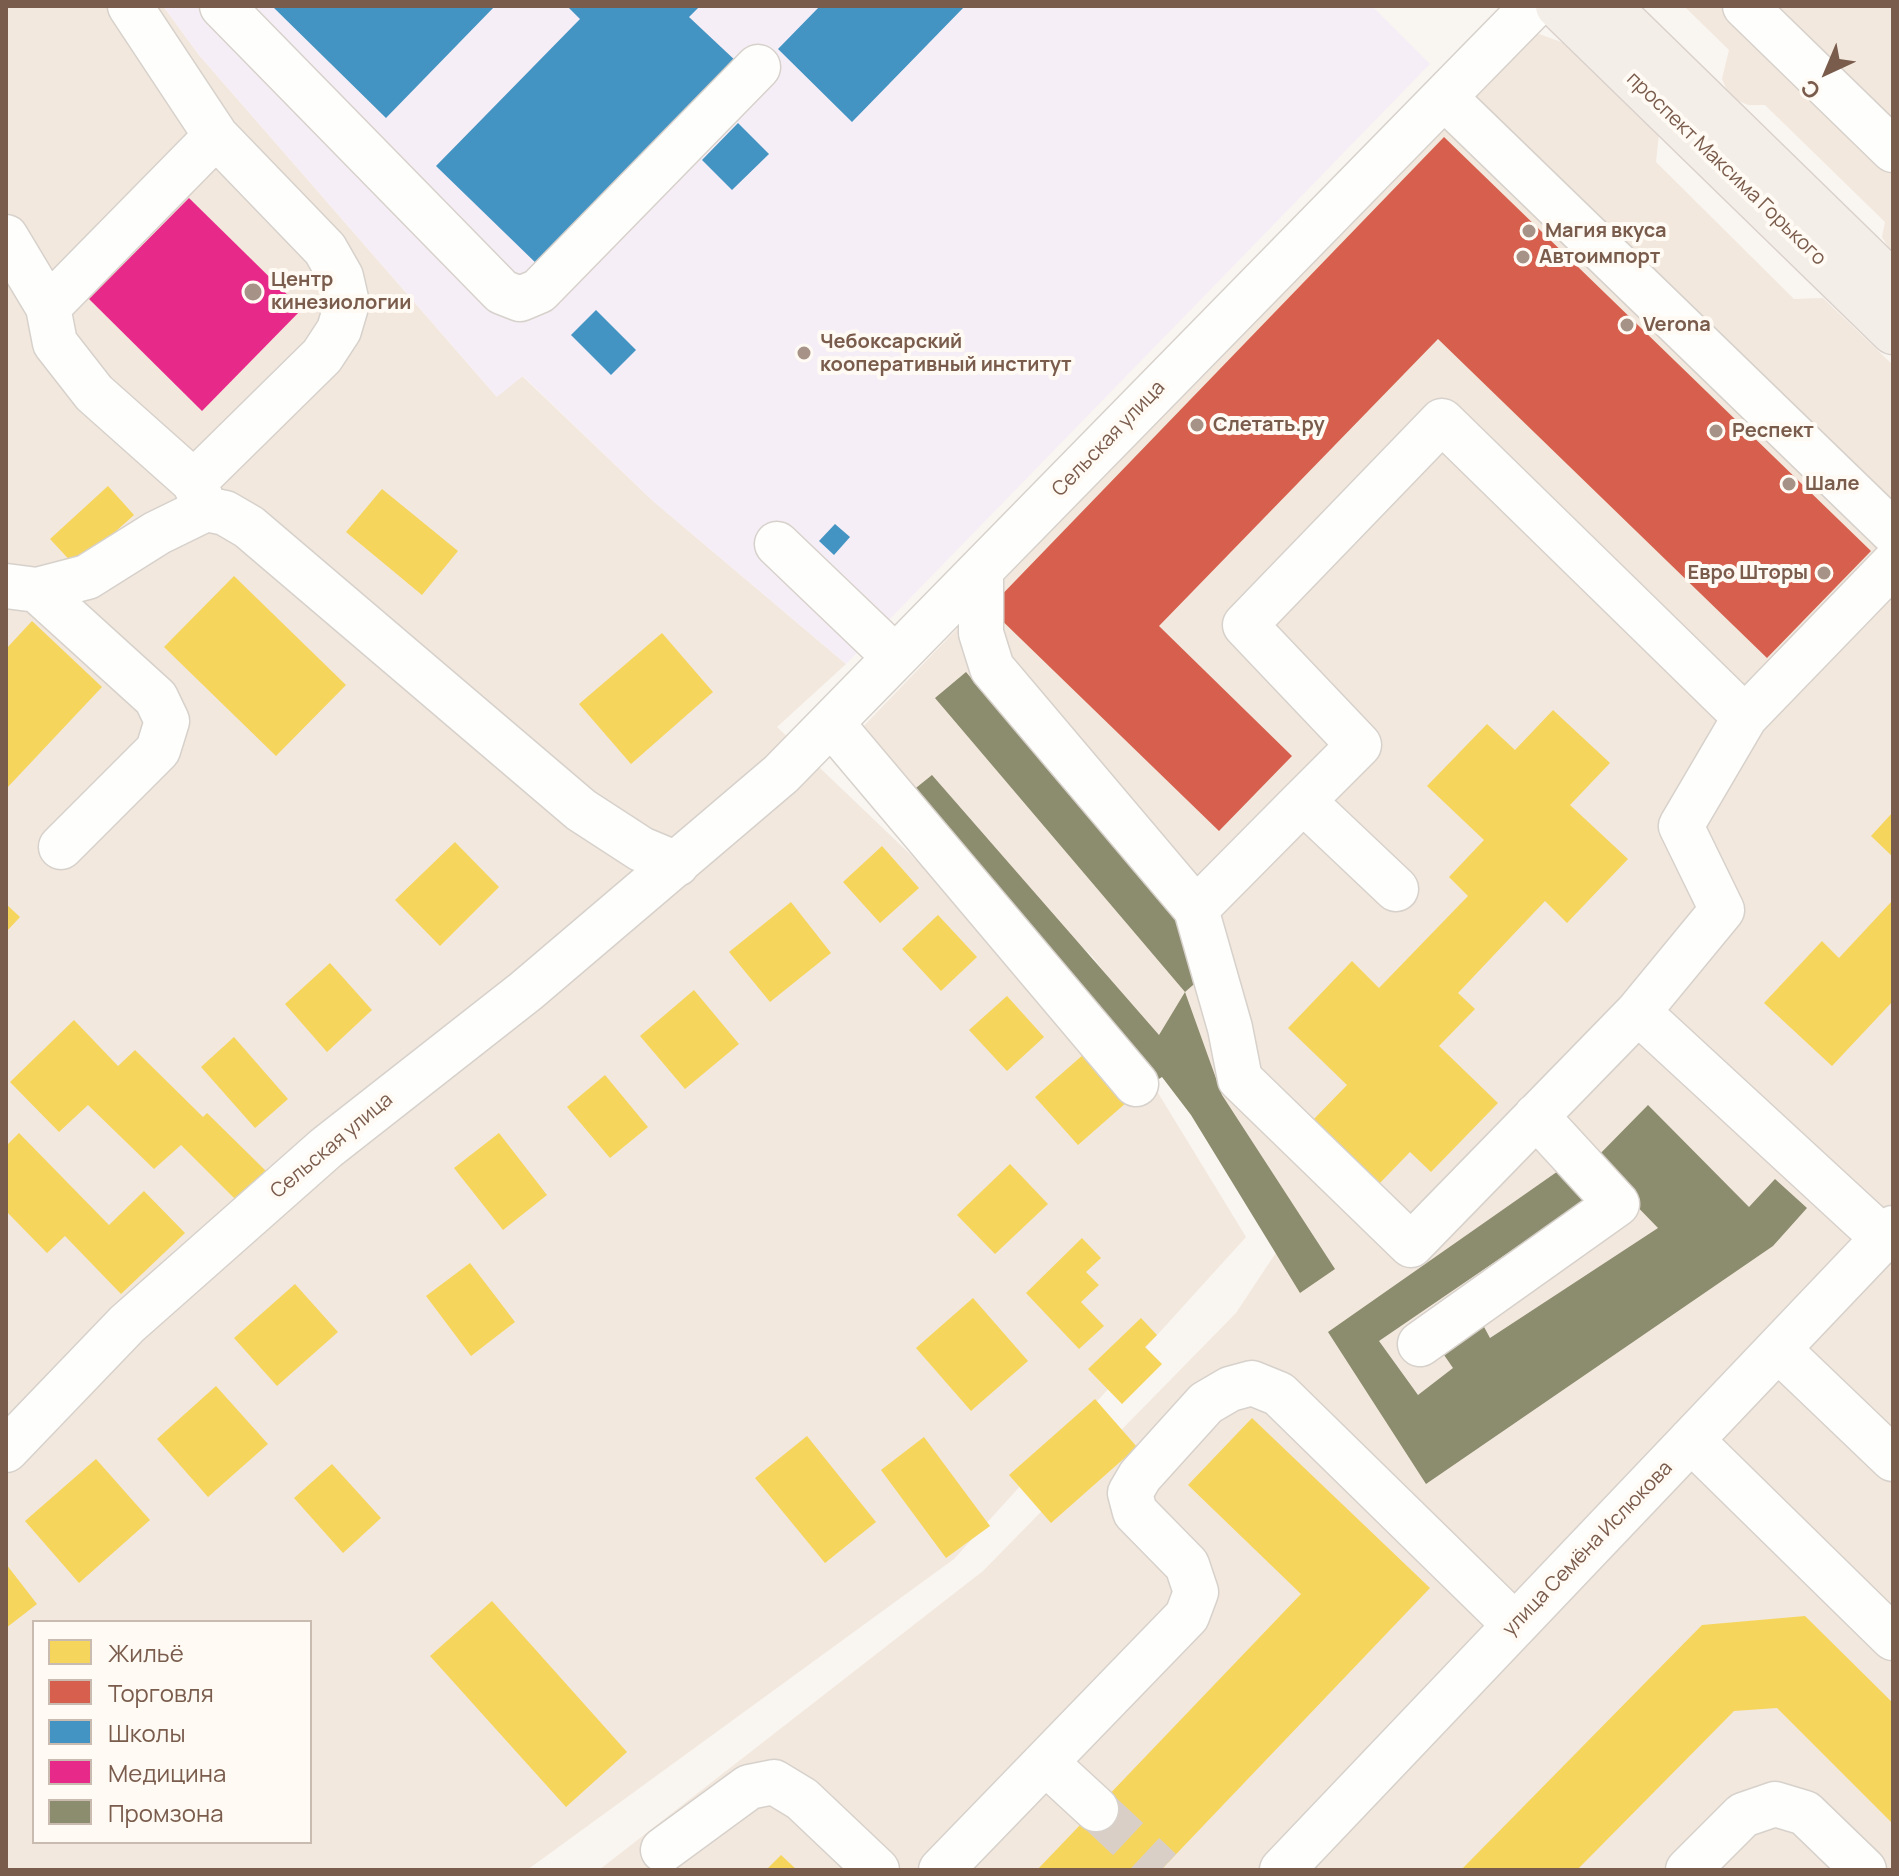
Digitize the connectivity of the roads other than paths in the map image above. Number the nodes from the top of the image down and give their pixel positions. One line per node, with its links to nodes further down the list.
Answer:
1 (130, 6): 9 (street)
2 (222, 6): 7 (street)
3 (1533, 6): 8 (street, Сельская улица)
4 (1558, 6): 14 (main road, проспект Максима Горького)
5 (1608, 6): 12 (main road, проспект Максима Горького)
6 (1745, 6): 10 (street)
7 (758, 67)
8 (1444, 97): 16 (street); 19 (street, Сельская улица)
9 (216, 136): 13 (street); 15 (street)
10 (1893, 150)
11 (6, 237): 13 (street)
12 (1893, 284)
13 (48, 307): 15 (street)
14 (1893, 332)
15 (200, 496): 20 (street); 26 (street)
16 (1893, 532)
17 (777, 544): 21 (street)
18 (1893, 564): 22 (street)
19 (981, 570): 21 (street, Сельская улица); 28 (street)
20 (22, 588): 25 (street)
21 (895, 657): 23 (street, Сельская улица)
22 (1745, 717): 24 (street); 29 (street)
23 (831, 723): 26 (street, Сельская улица); 30 (street)
24 (1303, 801): 27 (street); 28 (street)
25 (61, 847)
26 (677, 864): 36 (street, Сельская улица)
27 (1396, 889)
28 (1196, 909): 31 (street)
29 (1638, 1012): 31 (street); 32 (street)
30 (1136, 1084)
31 (1536, 1116): 33 (street)
32 (1888, 1233): 34 (street, улица Семёна Ислюкова)
33 (1420, 1344)
34 (1778, 1349): 35 (street, улица Семёна Ислюкова); 37 (street)
35 (1691, 1440): 38 (street, улица Семёна Ислюкова); 39 (street)
36 (6, 1450)
37 (1893, 1459)
38 (1515, 1625): 40 (street); 45 (street, улица Семёна Ислюкова)
39 (1893, 1638)
40 (1046, 1763): 41 (street); 44 (street)
41 (1096, 1809)
42 (663, 1850): 43 (street)
43 (877, 1870)
44 (941, 1870)
45 (1282, 1870)
46 (1688, 1870): 47 (street)
47 (1864, 1870)

